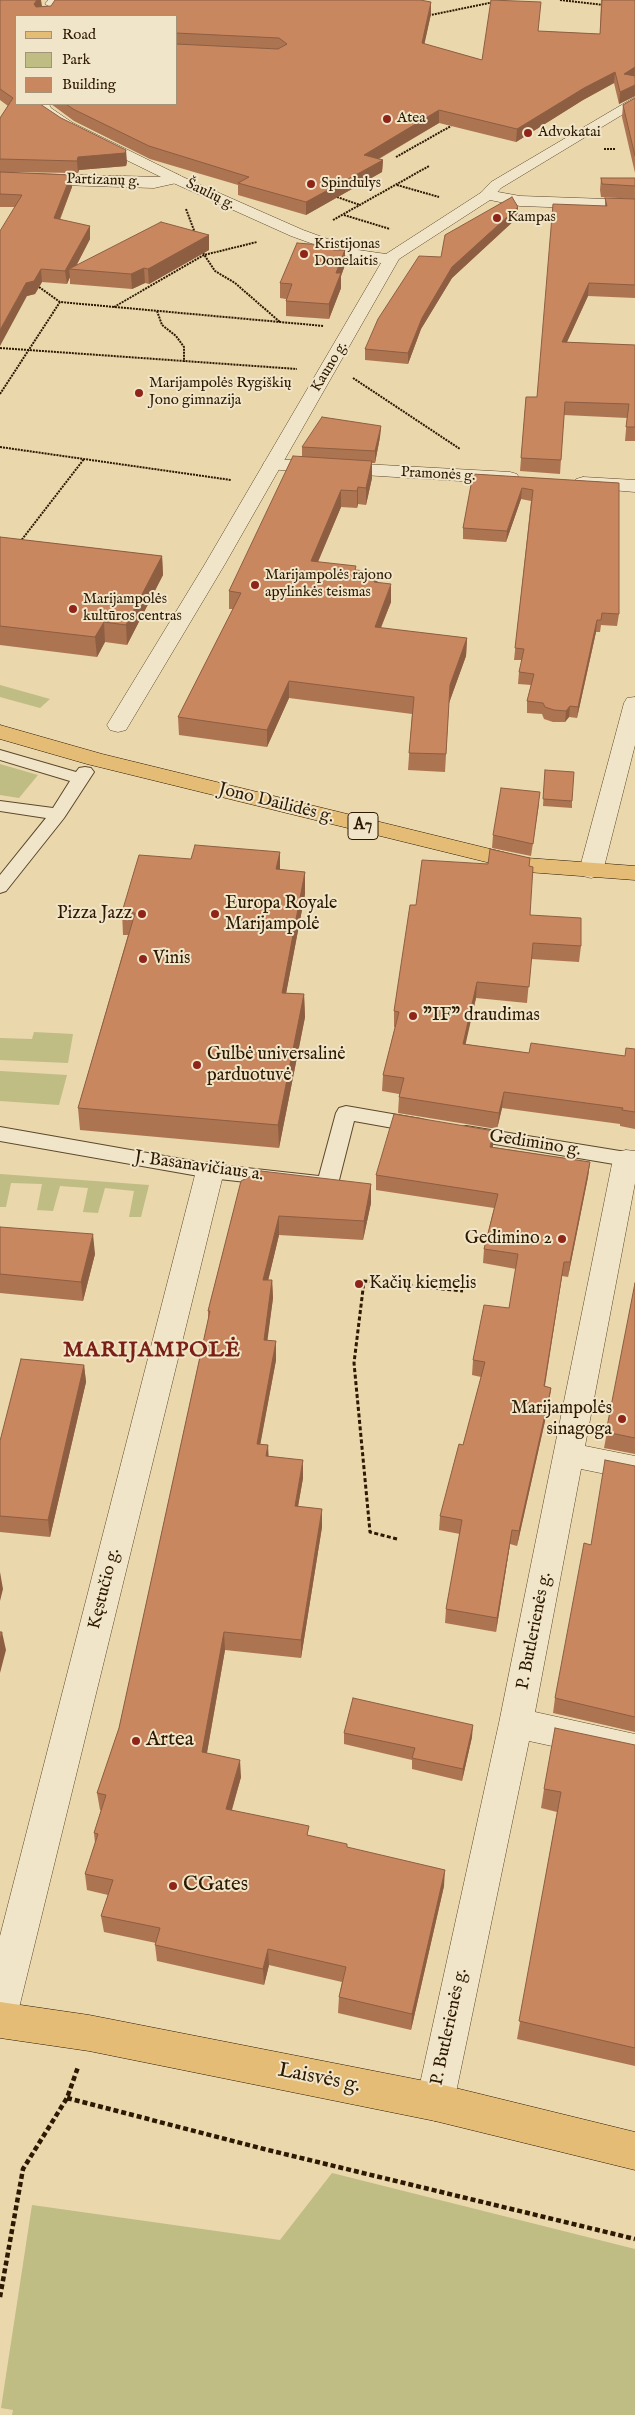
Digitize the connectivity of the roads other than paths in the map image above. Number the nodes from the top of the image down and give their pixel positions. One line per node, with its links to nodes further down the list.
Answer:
1 (53, 2): 2 (street)
2 (44, 15)
3 (635, 101): 7 (street, Kauno g.)
4 (42, 105): 6 (street, Šaulių g.)
5 (0, 178): 6 (street, Partizanų g.)
6 (176, 179): 9 (street, Šaulių g.)
7 (487, 195): 8 (street); 9 (street, Kauno g.)
8 (635, 205)
9 (390, 260): 10 (street, Kauno g.)
10 (272, 465): 11 (street, Pramonės g.); 15 (street, Kauno g.)
11 (524, 479)
12 (564, 482): 13 (street)
13 (635, 486)
14 (635, 703): 21 (street)
15 (118, 725)
16 (0, 732): 18 (main road, A7)
17 (0, 755): 18 (street)
18 (87, 770): 20 (street); 21 (main road, Jono Dailidės g. / A7)
19 (0, 806): 20 (street)
20 (58, 814): 23 (street)
21 (591, 871): 22 (main road, Jono Dailidės g. / A7)
22 (635, 873)
23 (0, 887)
24 (346, 1113): 26 (street, Gedimino g.); 27 (street, J. Basanavičiaus a.)
25 (0, 1134): 27 (street, J. Basanavičiaus a.)
26 (631, 1159): 28 (street, P. Butlerienės g.)
27 (210, 1171): 32 (street, Kęstučio g.)
28 (570, 1455): 29 (street); 30 (street, P. Butlerienės g.)
29 (635, 1468)
30 (516, 1723): 31 (street); 34 (street, P. Butlerienės g.)
31 (635, 1749)
32 (0, 2008)
33 (0, 2020): 34 (main road, Laisvės g.)
34 (434, 2102): 35 (main road, Laisvės g.)
35 (635, 2151)

